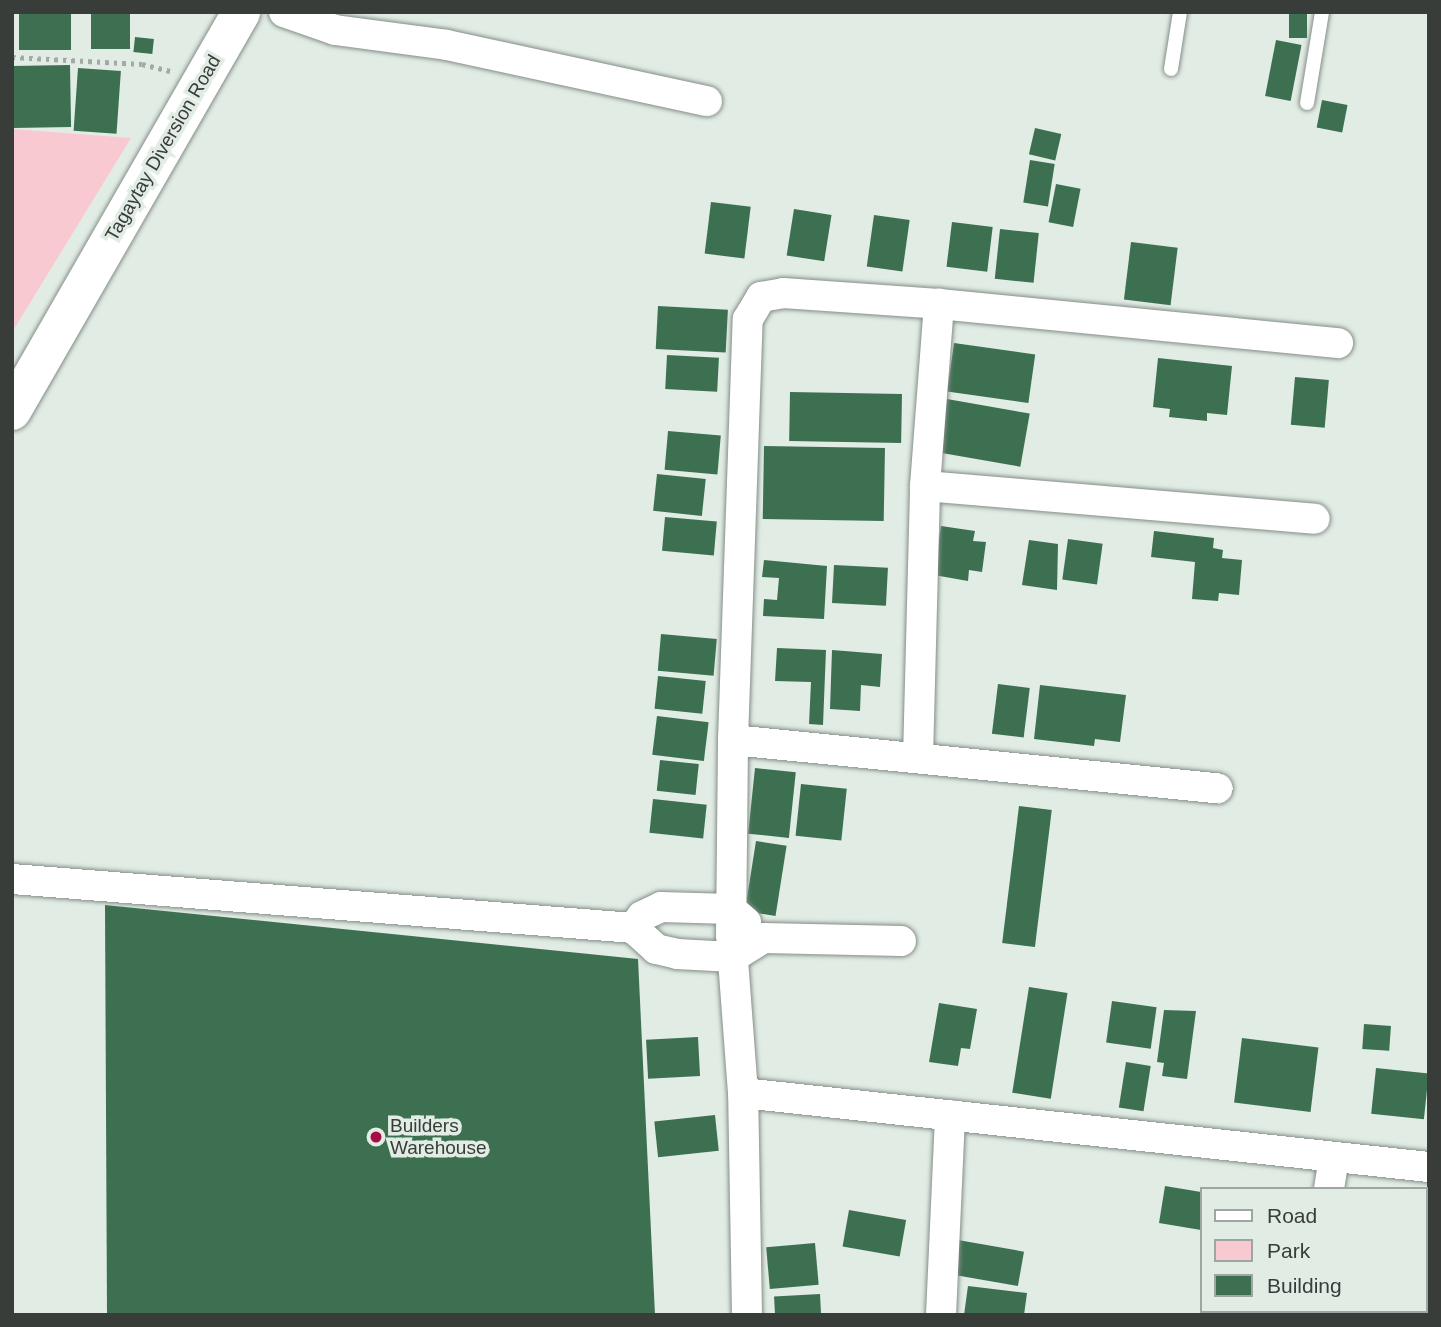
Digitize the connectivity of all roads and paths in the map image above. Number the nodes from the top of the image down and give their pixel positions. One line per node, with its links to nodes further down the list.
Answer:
1 (241, 12): 7 (street, Tagaytay Diversion Road)
2 (284, 12): 8 (street)
3 (1180, 12): 6 (lane)
4 (1322, 12): 9 (lane)
5 (12, 57): 7 (path)
6 (1171, 69)
7 (201, 79): 12 (street, Tagaytay Diversion Road)
8 (707, 101)
9 (1307, 103)
10 (939, 304): 11 (street); 13 (street); 15 (street)
11 (1338, 343)
12 (12, 411)
13 (925, 486): 14 (street); 16 (street)
14 (1315, 519)
15 (733, 740): 16 (street); 19 (street)
16 (918, 758): 17 (street)
17 (1218, 788)
18 (12, 878): 20 (street)
19 (731, 909): 20 (street); 21 (street); 23 (street)
20 (633, 928): 23 (street)
21 (764, 938): 22 (street); 23 (street)
22 (901, 941)
23 (733, 957): 24 (street)
24 (743, 1093): 25 (street); 29 (street)
25 (950, 1115): 26 (street); 30 (street)
26 (1334, 1157): 27 (street); 28 (street)
27 (1429, 1167)
28 (1329, 1187)
29 (747, 1315)
30 (942, 1315)

